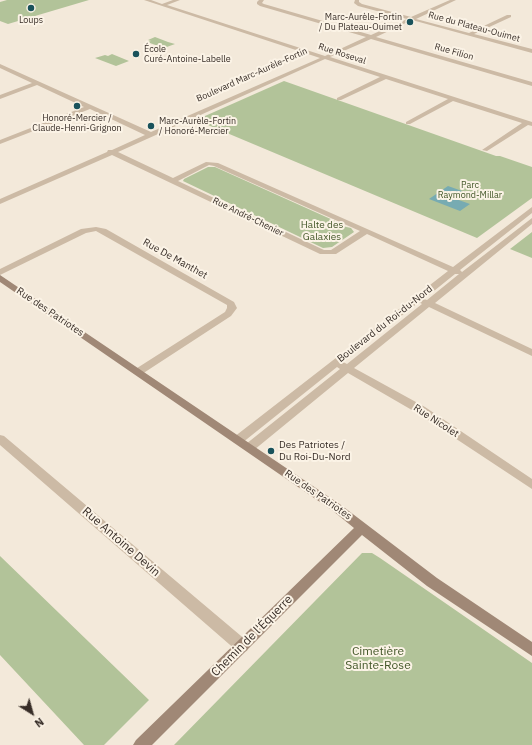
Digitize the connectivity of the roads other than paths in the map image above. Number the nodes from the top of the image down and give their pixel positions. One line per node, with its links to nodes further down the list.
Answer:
1 (146, 0): 7 (street, Rue Roseval)
2 (178, 0): 7 (street)
3 (262, 0): 11 (street, Rue Filion)
4 (357, 0): 9 (street, Rue du Plateau-Ouimet)
5 (445, 0): 9 (street, Boulevard Marc-Aurèle-Fortin)
6 (454, 0): 9 (street, Boulevard Marc-Aurèle-Fortin)
7 (162, 5): 13 (street, Rue Roseval)
8 (509, 16): 10 (street)
9 (409, 18): 10 (street, Rue du Plateau-Ouimet); 11 (street, Boulevard Marc-Aurèle-Fortin)
10 (470, 34): 12 (street, Rue du Plateau-Ouimet)
11 (368, 36): 13 (street, Boulevard Marc-Aurèle-Fortin); 17 (street, Rue Filion)
12 (532, 51)
13 (322, 57): 15 (street, Rue Roseval); 24 (street, Boulevard Marc-Aurèle-Fortin)
14 (0, 66): 16 (street)
15 (385, 77): 19 (street); 20 (street, Rue Roseval)
16 (38, 83): 18 (street); 21 (street)
17 (532, 84)
18 (0, 97)
19 (340, 99)
20 (452, 99): 22 (street); 23 (street, Rue Roseval)
21 (90, 107): 24 (street); 25 (street)
22 (408, 123)
23 (529, 124): 27 (street)
24 (148, 133): 26 (street, Boulevard Marc-Aurèle-Fortin)
25 (0, 142)
26 (109, 150): 28 (street, Rue André-Chenier); 29 (street, Boulevard Marc-Aurèle-Fortin); 30 (street, Boulevard Marc-Aurèle-Fortin)
27 (485, 150)
28 (172, 180): 33 (street); 33 (street, Rue André-Chenier)
29 (0, 195)
30 (0, 202)
31 (532, 209): 34 (street, Boulevard du Roi-du-Nord)
32 (532, 220): 36 (street, Boulevard du Roi-du-Nord)
33 (366, 231): 34 (street)
34 (454, 270): 36 (street); 38 (street, Boulevard du Roi-du-Nord)
35 (0, 272): 43 (street, Rue De Manthet)
36 (464, 275): 39 (street, Boulevard du Roi-du-Nord)
37 (0, 278): 43 (street, Rue des Patriotes)
38 (418, 298): 39 (street); 41 (street, Boulevard du Roi-du-Nord)
39 (428, 303): 40 (street); 42 (street, Boulevard du Roi-du-Nord)
40 (532, 353)
41 (336, 363): 42 (street, Rue Nicolet); 45 (street, Boulevard du Roi-du-Nord)
42 (347, 368): 46 (street, Boulevard du Roi-du-Nord); 47 (street, Rue Nicolet)
43 (138, 372): 45 (street, Rue des Patriotes)
44 (0, 439): 49 (street, Rue Antoine Devin)
45 (238, 440): 46 (street, Rue des Patriotes)
46 (250, 447): 48 (street, Rue des Patriotes)
47 (532, 485)
48 (363, 527): 49 (street, Chemin de l'Équerre); 50 (street, Rue des Patriotes)
49 (242, 646): 51 (street, Chemin de l'Équerre)
50 (532, 650)
51 (141, 745)

